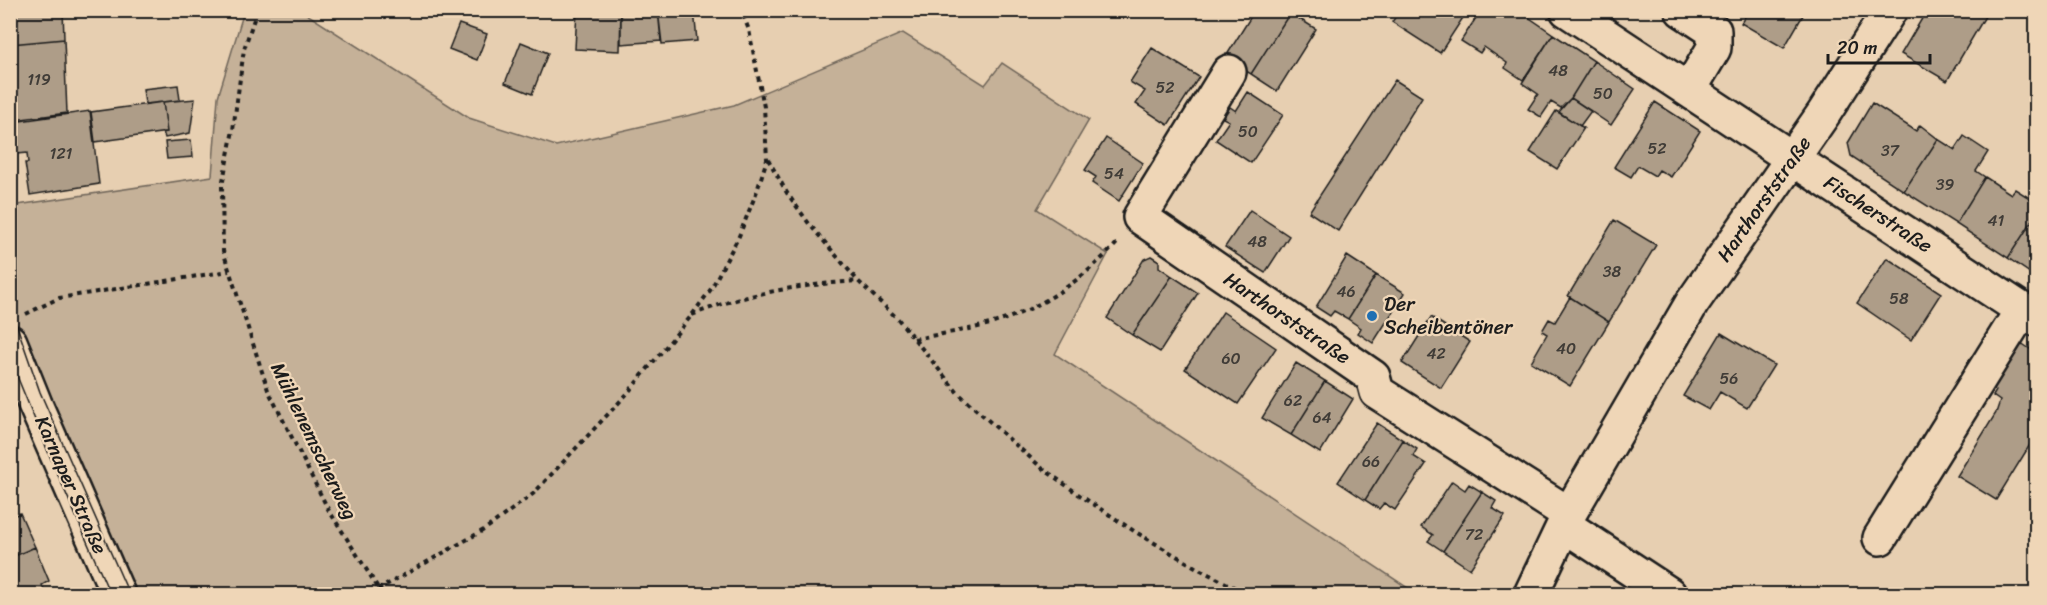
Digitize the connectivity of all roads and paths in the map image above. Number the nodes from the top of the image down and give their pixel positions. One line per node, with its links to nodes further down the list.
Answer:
1 (257, 10): 11 (path, Mühlenemscherweg)
2 (741, 10): 9 (path)
3 (1567, 10): 7 (street, Fischerstraße)
4 (1682, 10): 7 (street)
5 (1890, 10): 8 (street, Harthorststraße)
6 (1229, 72): 10 (street)
7 (1689, 90): 8 (street, Fischerstraße)
8 (1792, 158): 13 (street, Fischerstraße); 17 (street, Harthorststraße)
9 (767, 159): 12 (path); 14 (path)
10 (1140, 217): 16 (path); 17 (street, Harthorststraße)
11 (229, 271): 15 (path); 19 (path, Mühlenemscherweg)
12 (858, 281): 14 (path); 16 (path)
13 (2030, 314): 18 (street)
14 (692, 315): 19 (path)
15 (17, 328): 20 (street, Karnaper Straße)
16 (914, 339): 22 (path)
17 (1567, 520): 23 (street, Harthorststraße); 24 (street)
18 (1880, 538)
19 (381, 592): 21 (path)
20 (118, 594)
21 (370, 594)
22 (1247, 594)
23 (1531, 594)
24 (1669, 594)

